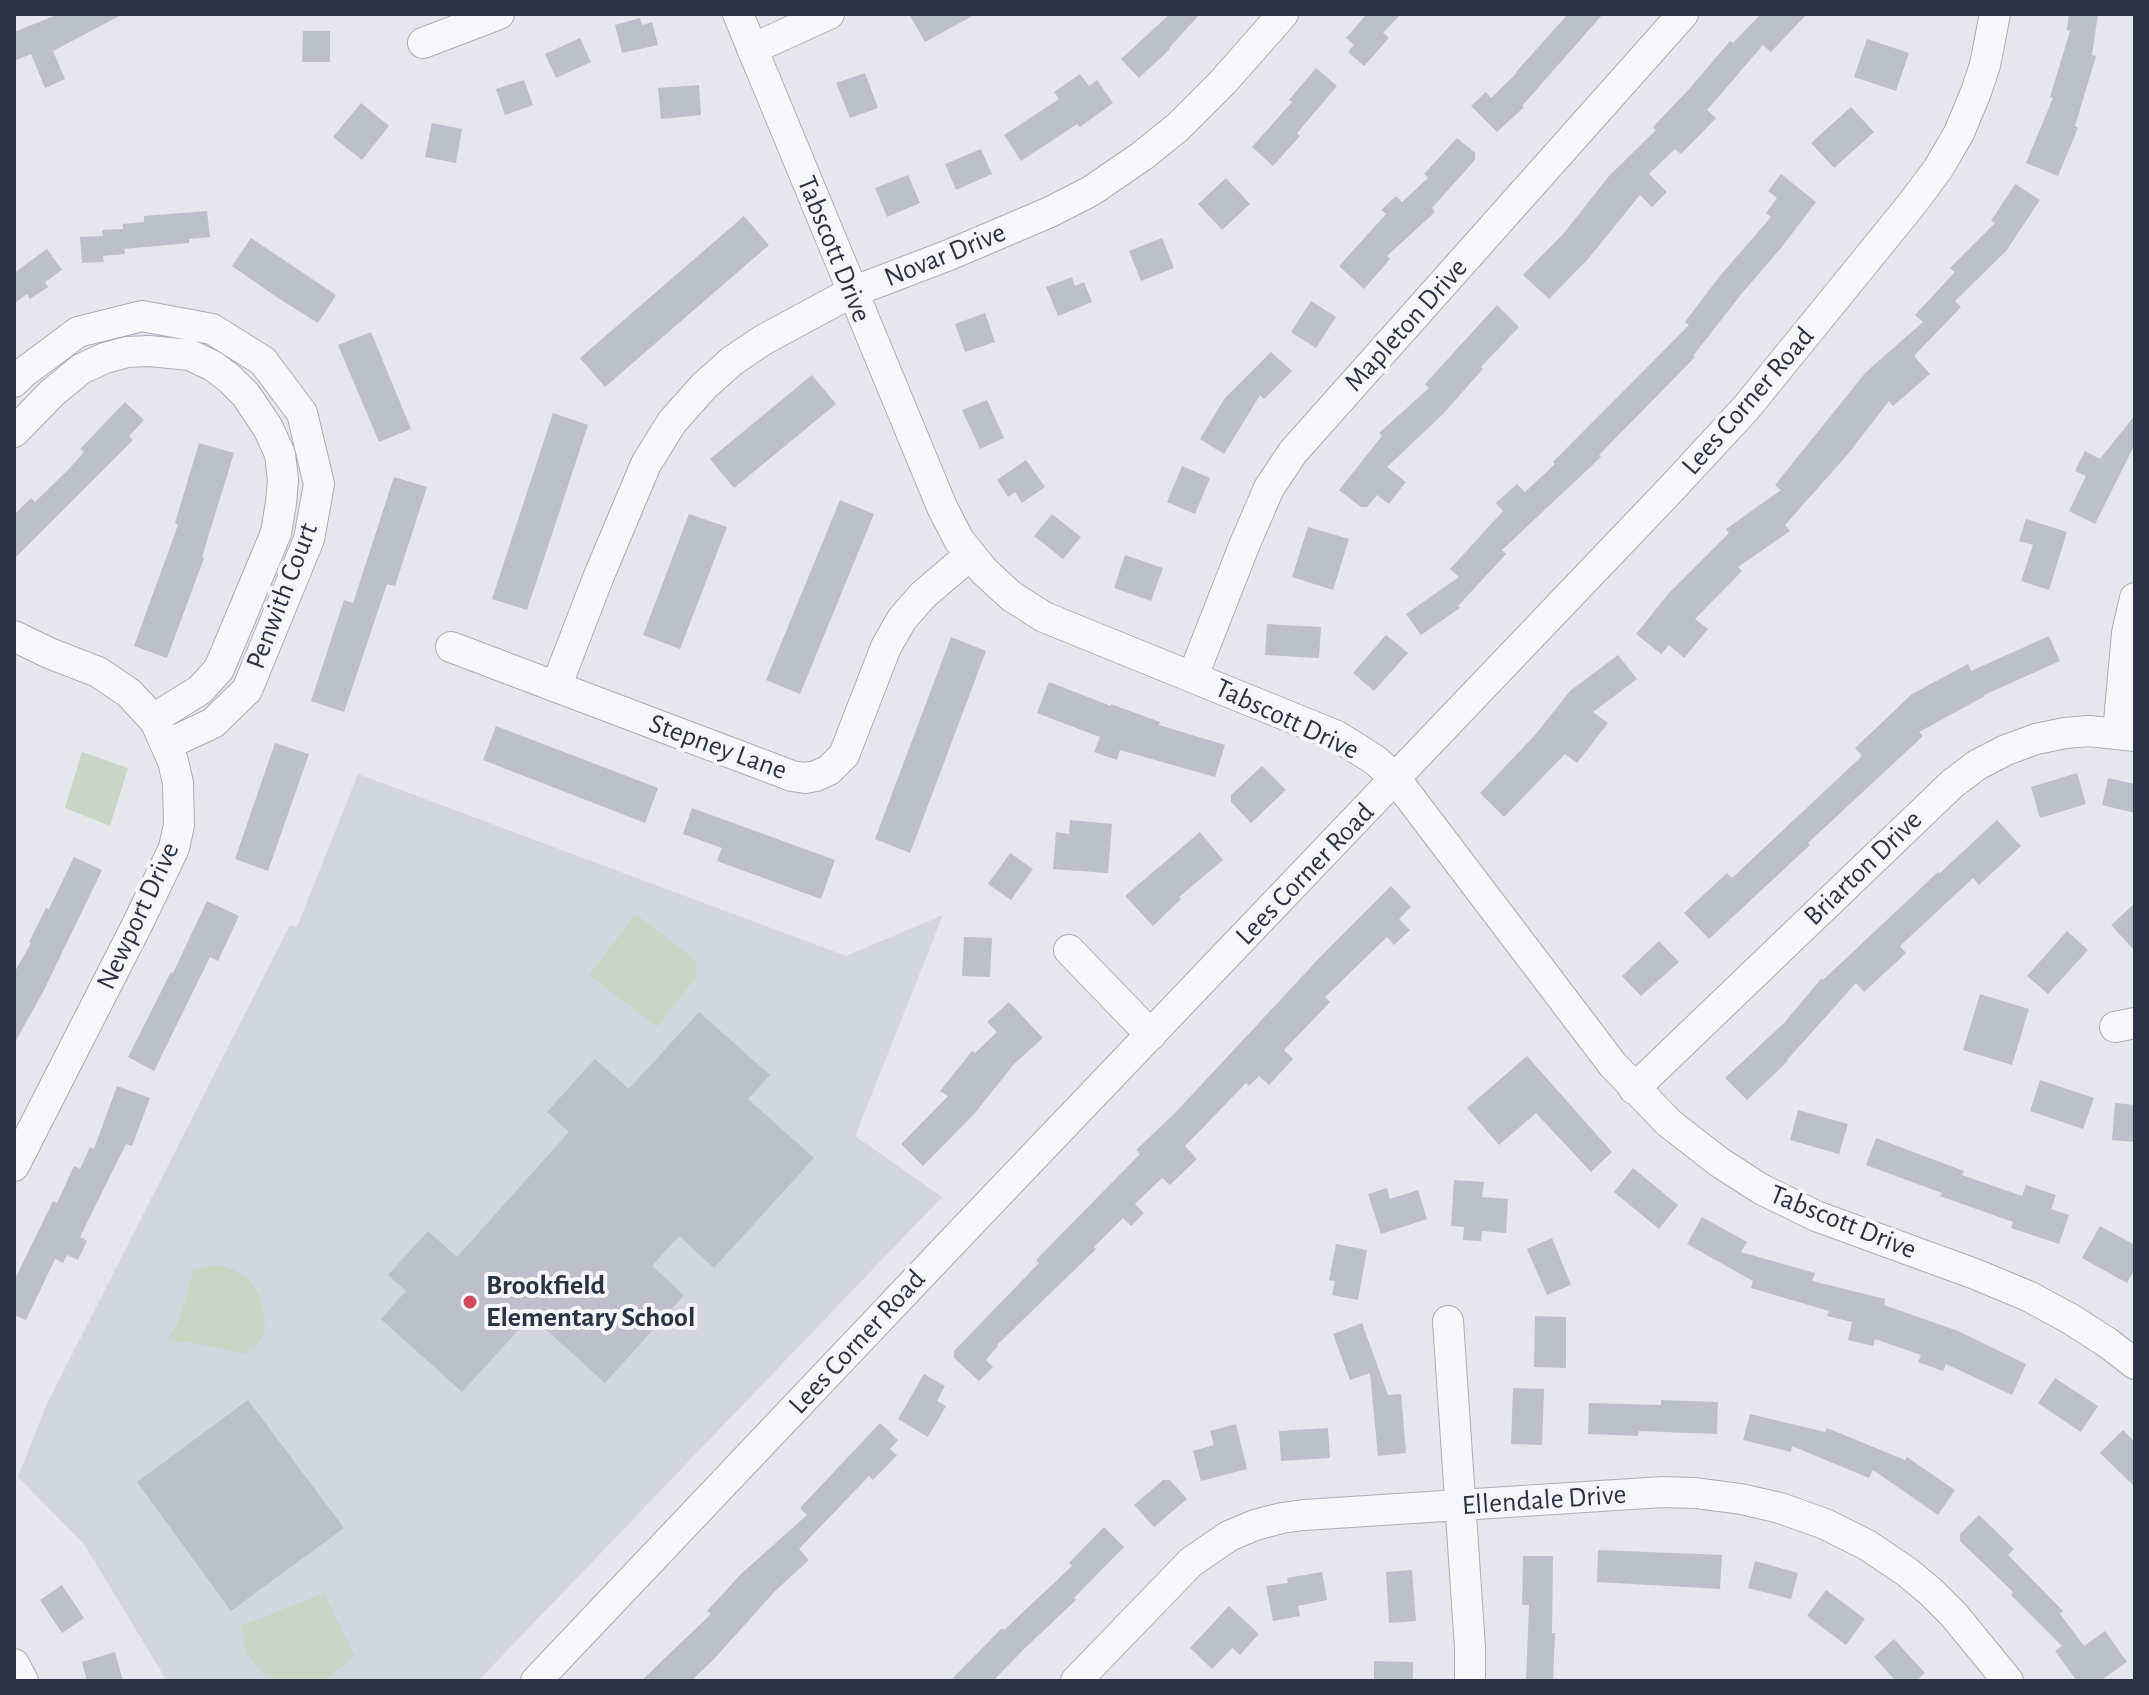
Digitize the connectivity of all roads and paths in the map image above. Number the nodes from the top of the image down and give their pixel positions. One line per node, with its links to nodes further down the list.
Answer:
1 (499, 14): 7 (street)
2 (738, 14): 8 (street, Tabscott Drive)
3 (829, 14): 8 (street)
4 (1283, 14): 9 (street, Novar Drive)
5 (1683, 14): 16 (street, Mapleton Drive)
6 (1995, 14): 20 (street, Lees Corner Road)
7 (423, 43)
8 (752, 49): 9 (street, Tabscott Drive)
9 (852, 292): 12 (street, Tabscott Drive); 17 (street, Novar Drive)
10 (14, 382): 18 (street, Penwith Court)
11 (14, 432): 18 (street, Penwith Court)
12 (970, 555): 16 (street, Tabscott Drive); 17 (street, Stepney Lane)
13 (2135, 598): 19 (street)
14 (14, 636): 18 (street, Newport Drive)
15 (451, 647): 17 (street, Stepney Lane)
16 (1193, 676): 20 (street, Tabscott Drive)
17 (556, 687)
18 (160, 732): 24 (street, Newport Drive)
19 (2126, 734): 23 (street, Briarton Drive)
20 (1395, 778): 22 (street, Lees Corner Road); 23 (street, Tabscott Drive)
21 (1069, 950): 22 (street)
22 (1151, 1035): 30 (street, Lees Corner Road)
23 (1634, 1089): 26 (street, Tabscott Drive)
24 (14, 1166)
25 (1448, 1321): 27 (street)
26 (2135, 1364)
27 (1461, 1505): 31 (street, Ellendale Drive); 32 (street); 33 (street, Ellendale Drive)
28 (14, 1664): 29 (street)
29 (23, 1681)
30 (536, 1681)
31 (1076, 1681)
32 (1470, 1681)
33 (2008, 1681)

